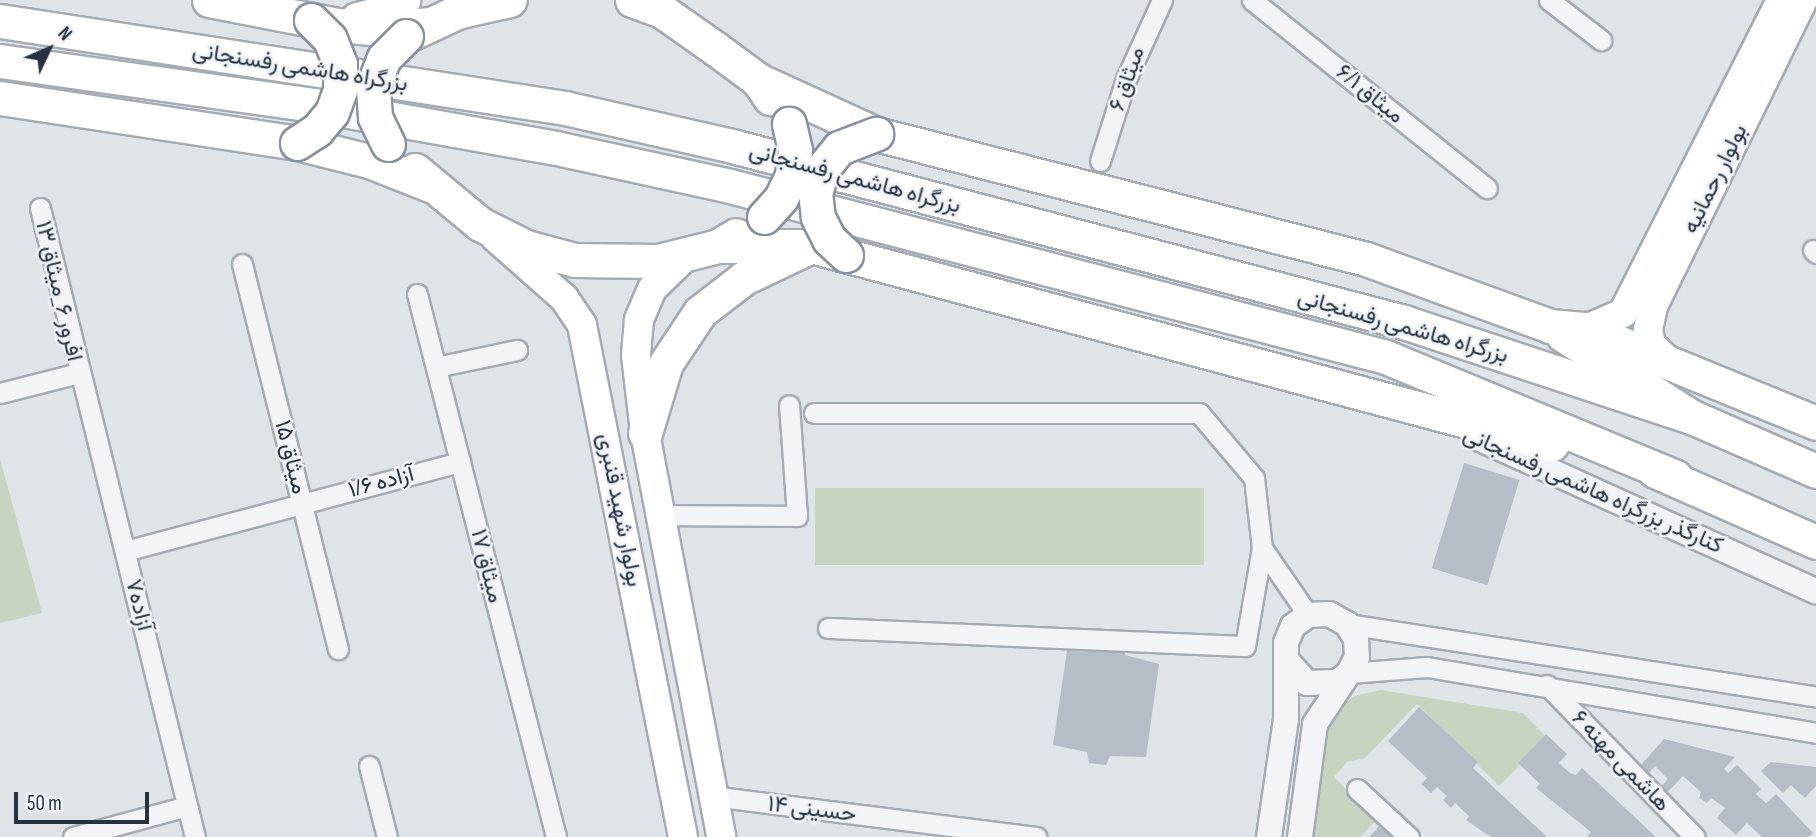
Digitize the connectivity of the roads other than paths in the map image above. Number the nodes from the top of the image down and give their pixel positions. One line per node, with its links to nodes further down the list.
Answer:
1 (209, 0): 13 (highway, بزرگراه هاشمی رفسنجانی)
2 (403, 0): 13 (highway)
3 (510, 0): 11 (highway, بزرگراه هاشمی رفسنجانی)
4 (632, 0): 15 (highway)
5 (667, 0): 15 (main road)
6 (1162, 0): 22 (street, میثاق ۶)
7 (1252, 0): 24 (street, میثاق ۶/۱)
8 (1549, 0): 14 (street)
9 (1781, 0): 21 (main road, بولوار رحمانیه)
10 (1803, 0): 21 (main road, بولوار رحمانیه)
11 (441, 18): 13 (highway, بزرگراه هاشمی رفسنجانی); 23 (highway, bridge)
12 (0, 21): 43 (highway, بزرگراه هاشمی رفسنجانی)
13 (324, 23): 20 (highway, bridge)
14 (1601, 40)
15 (716, 49): 17 (highway)
16 (0, 61): 48 (highway, بزرگراه هاشمی رفسنجانی)
17 (758, 80): 19 (highway); 27 (highway, bridge)
18 (0, 98): 20 (highway)
19 (876, 134): 29 (highway, bridge); 33 (highway)
20 (298, 143): 23 (highway)
21 (1721, 143): 34 (main road, بولوار رحمانیه); 36 (main road, بولوار رحمانیه)
22 (1100, 161)
23 (432, 186): 26 (highway)
24 (1487, 188)
25 (40, 208): 38 (street, افرور ۶_میثاق ۱۳)
26 (480, 224): 30 (highway); 67 (main road, بولوار شهید قنبری)
27 (719, 246): 28 (highway, بزرگراه هاشمی رفسنجانی); 30 (highway)
28 (811, 246): 29 (highway, بزرگراه هاشمی رفسنجانی); 45 (highway)
29 (846, 255): 40 (highway, بزرگراه هاشمی رفسنجانی)
30 (686, 256): 45 (main road, بولوار شهید قنبری)
31 (242, 264): 49 (street, میثاق ۱۵)
32 (417, 294): 37 (street, میثاق ۱۷)
33 (1550, 326): 34 (highway); 43 (highway, بزرگراه هاشمی رفسنجانی)
34 (1586, 329): 36 (highway)
35 (517, 350): 37 (street)
36 (1664, 358): 44 (highway)
37 (436, 366): 46 (street, میثاق ۱۷)
38 (79, 373): 39 (street); 53 (street, آزاده۷)
39 (0, 393)
40 (1366, 396): 48 (highway, بزرگراه هاشمی رفسنجانی); 54 (street, کنارگذر بزرگراه هاشمی رفسنجانی)
41 (789, 405): 50 (street)
42 (814, 413): 52 (street)
43 (1692, 417): 47 (highway, بزرگراه هاشمی رفسنجانی)
44 (1816, 423)
45 (645, 433): 50 (main road, بولوار شهید قنبری)
46 (460, 462): 49 (street, آزاده ۱/۶); 73 (street, میثاق ۱۷)
47 (1816, 471)
48 (1675, 477): 51 (highway, بزرگراه هاشمی رفسنجانی)
49 (302, 503): 53 (street, آزاده ۱/۶); 58 (street, میثاق ۱۵)
50 (660, 515): 66 (main road, بولوار شهید قنبری)
51 (1816, 542)
52 (1262, 548): 55 (street); 57 (street)
53 (125, 551): 68 (street, آزاده۷)
54 (1816, 591)
55 (1308, 615): 56 (street); 59 (street)
56 (1347, 624): 60 (street); 62 (street)
57 (828, 628)
58 (338, 649)
59 (1287, 661): 60 (street); 77 (street)
60 (1349, 673): 61 (street); 78 (street)
61 (1547, 685): 63 (street); 69 (street, هاشمی مهنه ۶)
62 (1816, 697)
63 (1816, 733)
64 (369, 766): 72 (street)
65 (1357, 789): 79 (street)
66 (712, 796): 67 (main road); 75 (main road, بولوار شهید قنبری); 76 (street, حسینی ۱۴)
67 (676, 804): 74 (main road, بولوار شهید قنبری)
68 (187, 806): 70 (street); 71 (street, آزاده۷)
69 (1682, 833)
70 (73, 837)
71 (195, 837)
72 (387, 837)
73 (556, 837)
74 (682, 837)
75 (721, 837)
76 (1037, 837)
77 (1269, 837)
78 (1300, 837)
79 (1409, 837)

